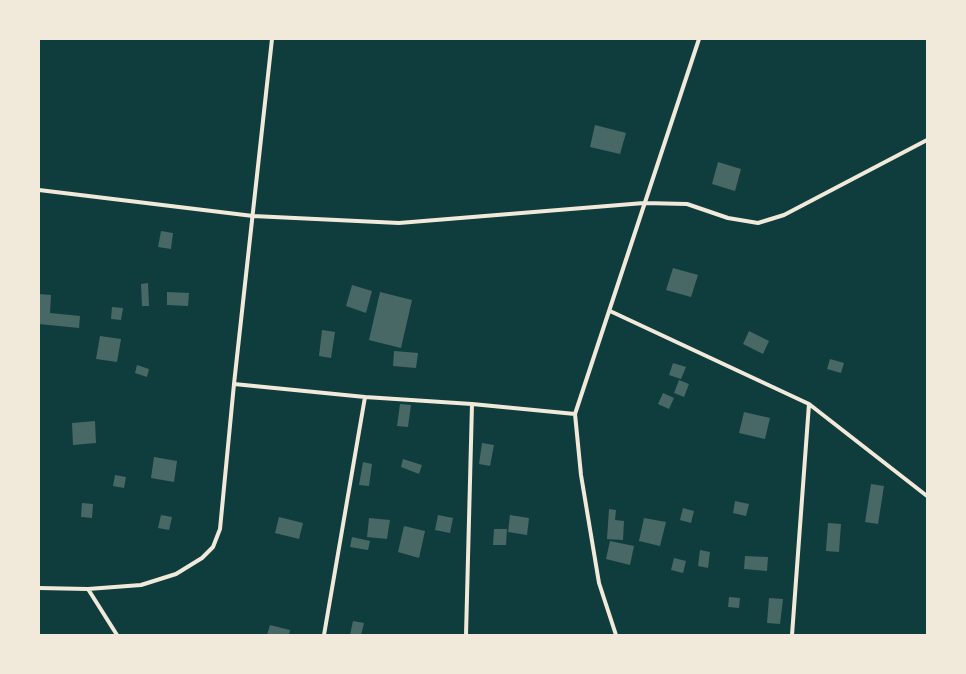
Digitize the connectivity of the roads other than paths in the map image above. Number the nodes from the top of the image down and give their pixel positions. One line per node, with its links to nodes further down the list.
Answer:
1 (272, 39): 6 (street)
2 (700, 39): 5 (street)
3 (927, 140): 5 (street)
4 (39, 190): 6 (street)
5 (644, 203): 6 (street); 7 (street)
6 (253, 216): 8 (street)
7 (610, 311): 11 (street); 12 (street)
8 (234, 384): 9 (street); 15 (street)
9 (365, 397): 10 (street); 17 (street)
10 (472, 404): 12 (street); 18 (street)
11 (809, 404): 13 (street); 20 (street)
12 (575, 414): 19 (street)
13 (927, 496)
14 (39, 588): 15 (street)
15 (88, 589): 16 (street)
16 (117, 635)
17 (324, 635)
18 (466, 635)
19 (616, 635)
20 (792, 635)

